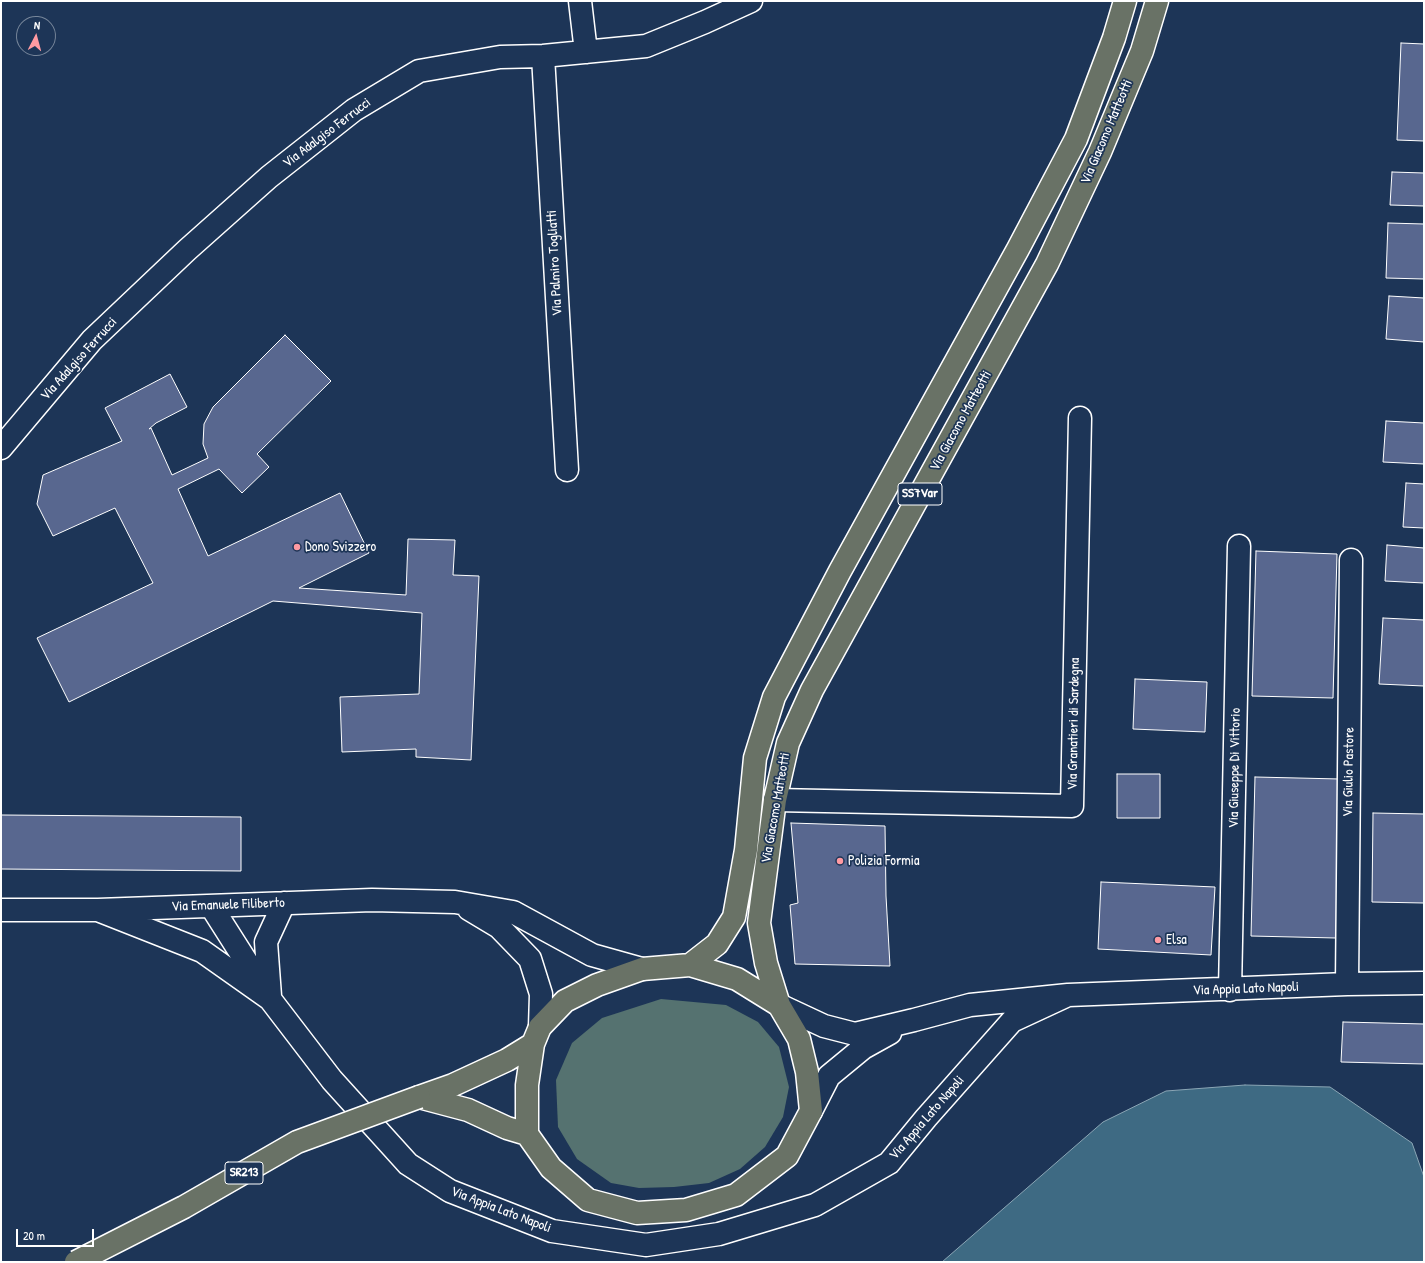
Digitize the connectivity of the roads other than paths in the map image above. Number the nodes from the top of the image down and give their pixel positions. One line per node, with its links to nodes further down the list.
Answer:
1 (580, 1): 5 (street)
2 (751, 1): 5 (street, Via Adalgiso Ferrucci)
3 (1125, 1): 18 (main road, Via Giacomo Matteotti / SS7Var)
4 (1157, 1): 12 (main road, Via Giacomo Matteotti / SS7Var)
5 (586, 52): 6 (street, Via Adalgiso Ferrucci)
6 (543, 56): 8 (street, Via Adalgiso Ferrucci); 9 (street, Via Palmiro Togliatti)
7 (1080, 418): 12 (street, Via Granatieri di Sardegna)
8 (1, 448)
9 (566, 470)
10 (1239, 546): 22 (street, Via Giuseppe Di Vittorio)
11 (1351, 560): 21 (street, Via Giulio Pastore)
12 (775, 800): 25 (main road, Via Giacomo Matteotti / SS7Var)
13 (455, 902): 14 (street, Via Emanuele Filiberto); 19 (street, Via Emanuele Filiberto); 27 (street)
14 (284, 903): 15 (street, Via Emanuele Filiberto); 24 (street)
15 (211, 906): 17 (street, Via Emanuele Filiberto); 24 (street)
16 (1, 910): 17 (street, Via Emanuele Filiberto)
17 (98, 910): 24 (street, Via Appia Lato Napoli)
18 (690, 965): 19 (main road); 25 (main road)
19 (642, 969): 27 (main road)
20 (1424, 983): 21 (street, Via Appia Lato Napoli)
21 (1346, 984): 22 (street, Via Appia Lato Napoli)
22 (1230, 990): 23 (street, Via Appia Lato Napoli)
23 (1068, 995): 24 (street, Via Appia Lato Napoli); 26 (street, Via Appia Lato Napoli)
24 (270, 999)
25 (779, 1005): 26 (street, Via Appia Lato Napoli); 29 (main road)
26 (914, 1020): 29 (street, Via Appia Lato Napoli)
27 (537, 1035): 28 (main road, SR213); 30 (main road)
28 (418, 1097): 30 (main road); 31 (main road, SR213, bridge)
29 (811, 1111): 30 (main road)
30 (527, 1134)
31 (76, 1262)

